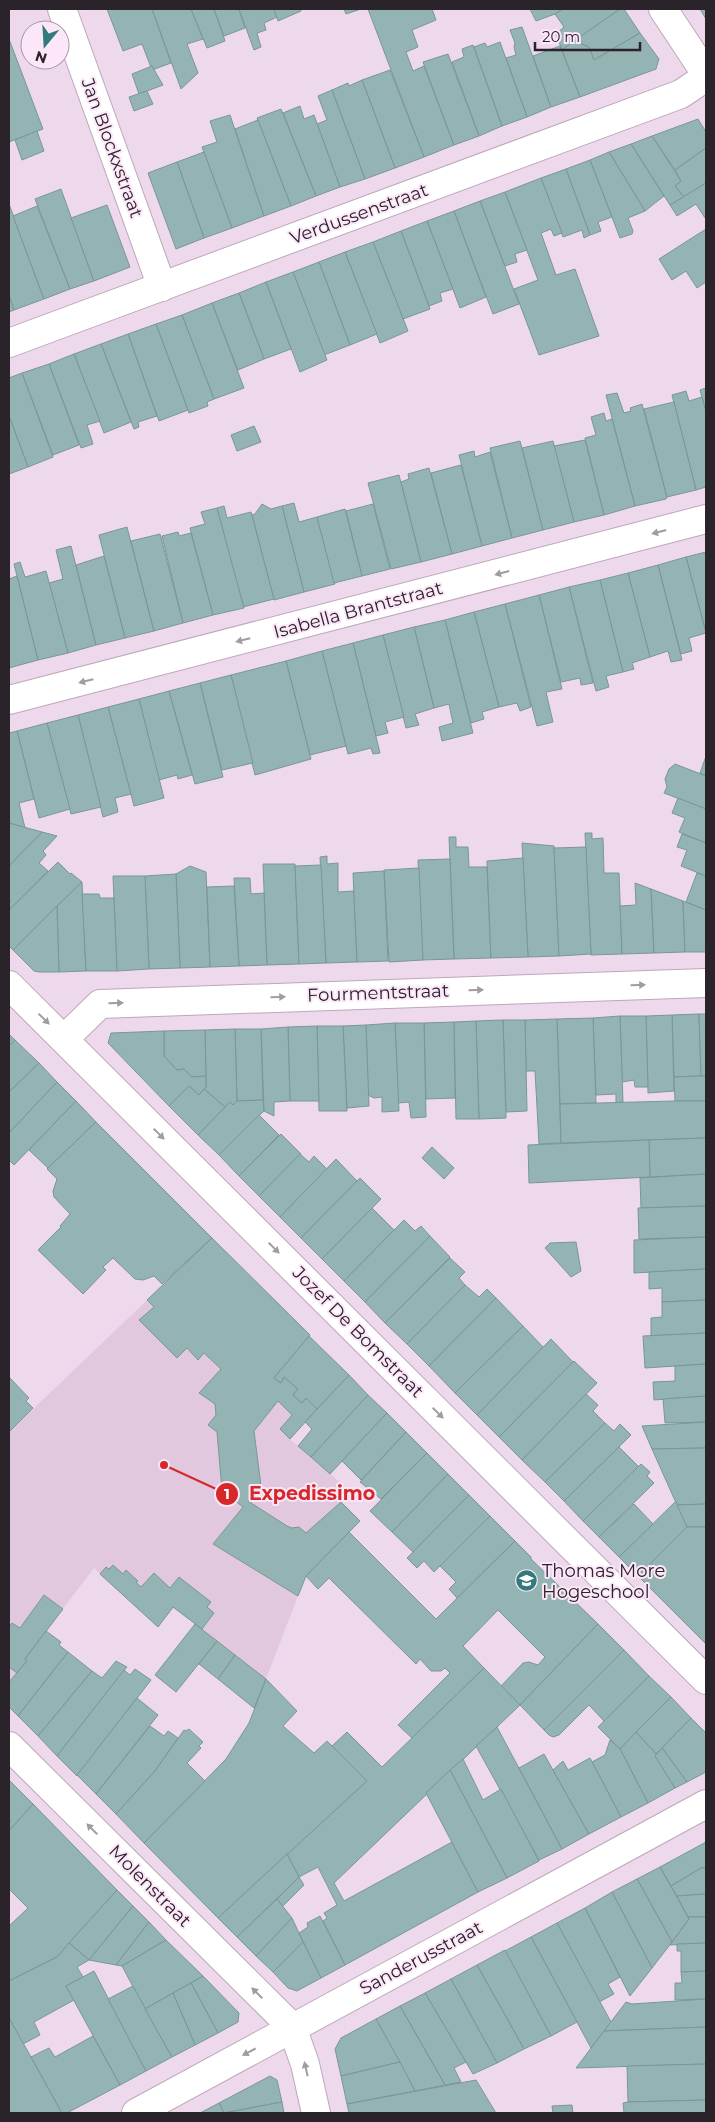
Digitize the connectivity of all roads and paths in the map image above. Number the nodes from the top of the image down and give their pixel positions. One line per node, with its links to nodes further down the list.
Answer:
1 (62, 9): 4 (street, Jan Blockxstraat)
2 (662, 9): 3 (street)
3 (706, 75): 4 (street, Verdussenstraat)
4 (162, 287): 5 (street, Verdussenstraat)
5 (9, 343)
6 (706, 520): 7 (street, Isabella Brantstraat, one-way to 7)
7 (9, 700)
8 (706, 983): 10 (street, Fourmentstraat, one-way to 8)
9 (9, 985): 10 (street, Jozef De Bomstraat, one-way to 10)
10 (64, 1039): 11 (street, Jozef De Bomstraat, one-way to 11)
11 (706, 1680)
12 (9, 1746): 14 (street, Molenstraat, one-way to 12)
13 (706, 1804): 14 (street, Sanderusstraat)
14 (292, 2027): 15 (street, Sanderusstraat, one-way to 15); 16 (street, one-way to 14)
15 (136, 2113)
16 (316, 2113)

